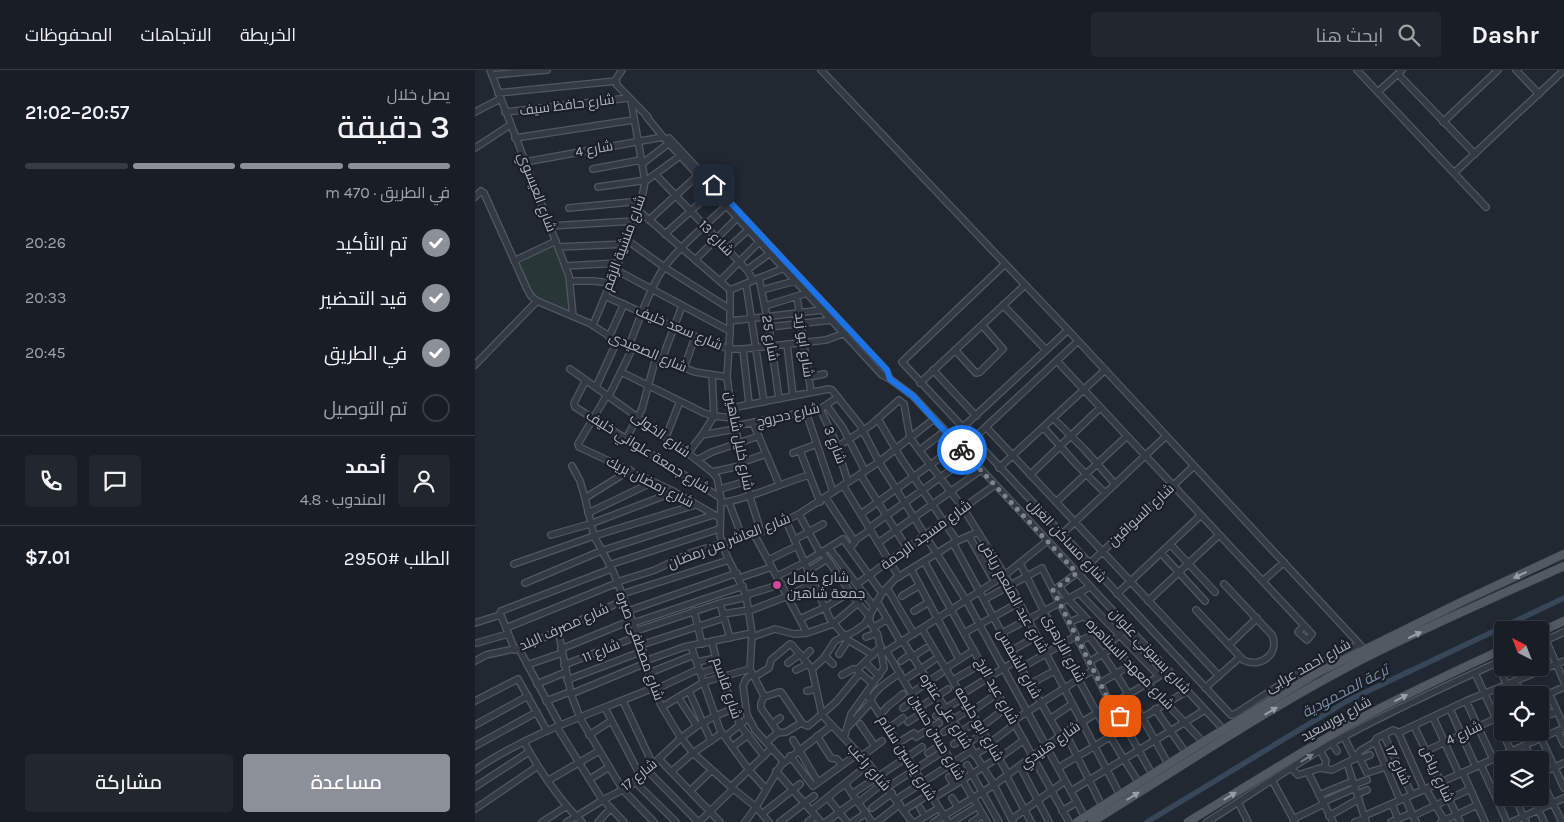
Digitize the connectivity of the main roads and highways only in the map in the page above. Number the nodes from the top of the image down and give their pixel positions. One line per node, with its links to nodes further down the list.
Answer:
1 (1564, 554): 6 (main road, شارع احمد عرابى, one-way to 6)
2 (1564, 566): 6 (main road, شارع احمد عرابى, one-way to 2)
3 (1564, 621): 4 (main road)
4 (1549, 628)
5 (1494, 653): 8 (main road, شارع بورسعيد, one-way to 5)
6 (1089, 819): 7 (main road, شارع احمد عرابى)
7 (1077, 822)
8 (1188, 822)

